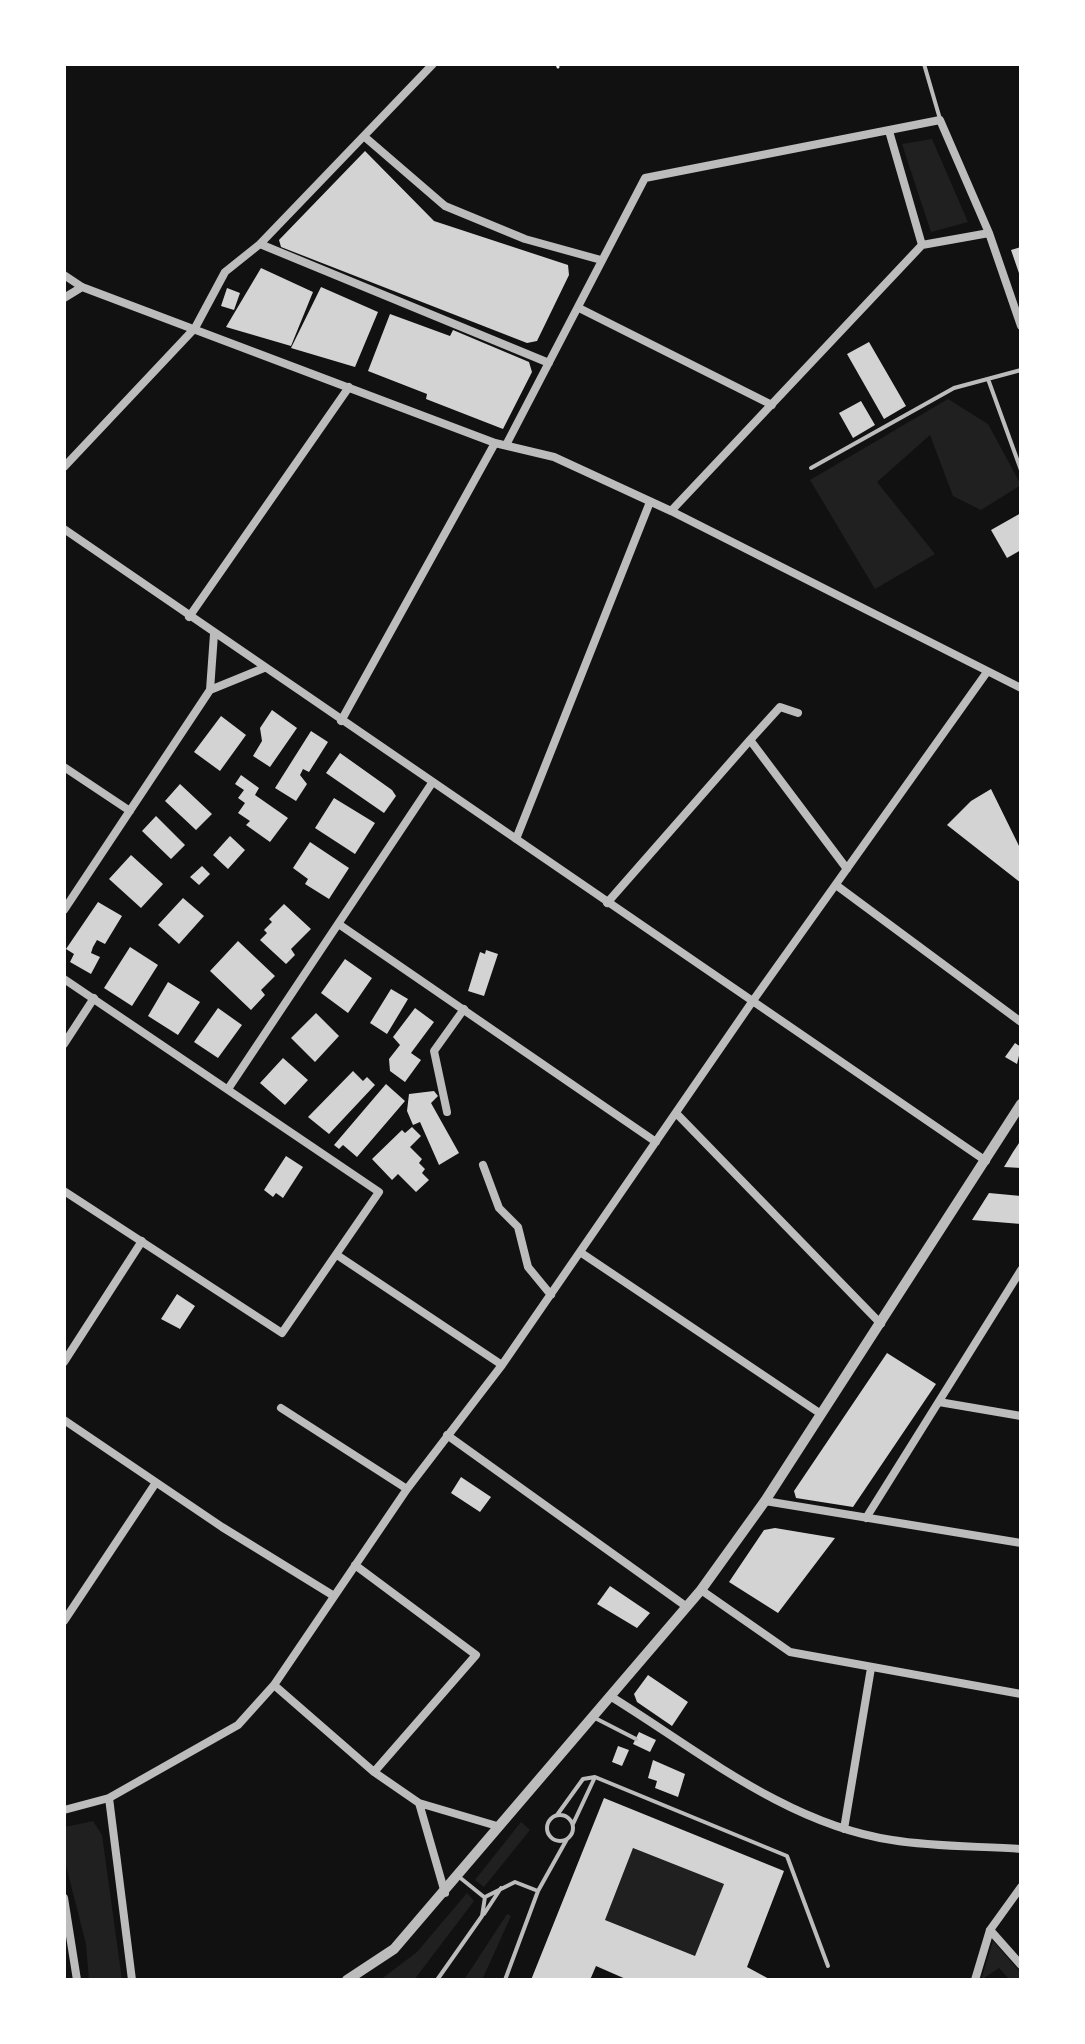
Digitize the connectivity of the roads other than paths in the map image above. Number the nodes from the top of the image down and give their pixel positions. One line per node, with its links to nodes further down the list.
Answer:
1 (433, 64): 5 (street)
2 (924, 64): 3 (lane)
3 (940, 120): 4 (street); 6 (street)
4 (889, 131): 8 (street); 9 (street)
5 (366, 138): 7 (street); 9 (street)
6 (989, 233): 8 (street); 13 (street)
7 (260, 244): 16 (street); 17 (street)
8 (922, 245): 21 (street)
9 (601, 260): 14 (street)
10 (64, 275): 11 (street)
11 (82, 287): 12 (street); 16 (street)
12 (64, 298)
13 (1017, 303): 15 (street)
14 (579, 308): 17 (street); 21 (street)
15 (1021, 326)
16 (195, 328): 20 (street); 24 (street)
17 (549, 363): 23 (street)
18 (1021, 370): 19 (lane)
19 (988, 379): 25 (lane); 26 (lane)
20 (349, 387): 22 (street); 30 (street)
21 (772, 405): 28 (street)
22 (495, 443): 23 (street); 37 (street)
23 (506, 445): 27 (street)
24 (64, 467)
25 (811, 468)
26 (1021, 470)
27 (650, 502): 28 (street); 42 (street)
28 (671, 511): 33 (street)
29 (64, 529): 30 (street)
30 (189, 617): 31 (street)
31 (214, 634): 32 (street); 35 (street)
32 (264, 668): 35 (street); 37 (street)
33 (987, 672): 34 (street); 43 (street)
34 (1021, 688)
35 (210, 690): 41 (street)
36 (798, 713): 38 (street)
37 (341, 721): 40 (street)
38 (750, 740): 43 (street); 45 (street)
39 (64, 767): 41 (street)
40 (432, 783): 42 (street); 47 (street)
41 (130, 811): 46 (street)
42 (516, 839): 45 (street)
43 (847, 869): 44 (street)
44 (836, 885): 50 (street); 52 (street)
45 (607, 903): 50 (street)
46 (64, 910)
47 (340, 925): 51 (street); 54 (street)
48 (64, 979): 49 (street)
49 (94, 998): 53 (street); 54 (street)
50 (752, 1002): 57 (street); 59 (street)
51 (464, 1009): 56 (street); 58 (street)
52 (1021, 1022)
53 (64, 1044)
54 (228, 1089): 64 (street)
55 (1021, 1104): 59 (street)
56 (447, 1112)
57 (676, 1113): 58 (street); 68 (street)
58 (656, 1142): 63 (street)
59 (986, 1161): 68 (street)
60 (483, 1165): 67 (street)
61 (64, 1191): 62 (street)
62 (142, 1241): 64 (street); 69 (street)
63 (580, 1252): 67 (street); 73 (street)
64 (337, 1255): 70 (street)
65 (1021, 1270): 66 (street)
66 (1017, 1286): 71 (street)
67 (551, 1295): 70 (street)
68 (881, 1324): 73 (street)
69 (64, 1362)
70 (502, 1365): 76 (street)
71 (939, 1402): 74 (street); 80 (street)
72 (281, 1408): 78 (street)
73 (821, 1414): 79 (street)
74 (1021, 1416)
75 (64, 1420): 77 (street)
76 (447, 1435): 78 (street); 85 (street)
77 (155, 1484): 84 (street); 86 (street)
78 (407, 1489): 82 (street)
79 (765, 1501): 80 (street); 83 (street)
80 (866, 1518): 81 (street)
81 (1021, 1543)
82 (355, 1565): 84 (street); 93 (street)
83 (701, 1590): 85 (street); 87 (street)
84 (334, 1596): 88 (street)
85 (687, 1607): 90 (street)
86 (64, 1621)
87 (871, 1668): 89 (street); 101 (street)
88 (274, 1685): 93 (street); 95 (street)
89 (1021, 1694)
90 (610, 1696): 91 (street); 101 (street)
91 (592, 1716): 92 (lane); 100 (street)
92 (636, 1739)
93 (374, 1772): 96 (street)
94 (595, 1777): 98 (lane); 99 (lane); 115 (lane)
95 (109, 1798): 97 (street); 118 (street)
96 (419, 1803): 100 (street); 108 (street)
97 (64, 1810)
98 (557, 1815): 99 (lane); 102 (lane)
99 (573, 1824): 102 (lane)
100 (497, 1826): 104 (street)
101 (844, 1829): 103 (street)
102 (568, 1837): 107 (lane)
103 (1021, 1849)
104 (458, 1876): 108 (street); 109 (lane)
105 (503, 1886): 107 (lane); 109 (lane); 112 (lane)
106 (1021, 1887): 113 (street)
107 (538, 1891): 120 (lane)
108 (445, 1893): 116 (street)
109 (485, 1897): 112 (lane)
110 (64, 1898): 111 (street)
111 (66, 1912): 117 (street)
112 (482, 1916): 119 (lane)
113 (990, 1930): 114 (street); 121 (street)
114 (1021, 1965)
115 (828, 1966)
116 (350, 1979)
117 (77, 1980)
118 (132, 1980)
119 (437, 1980)
120 (505, 1980)
121 (975, 1980)

